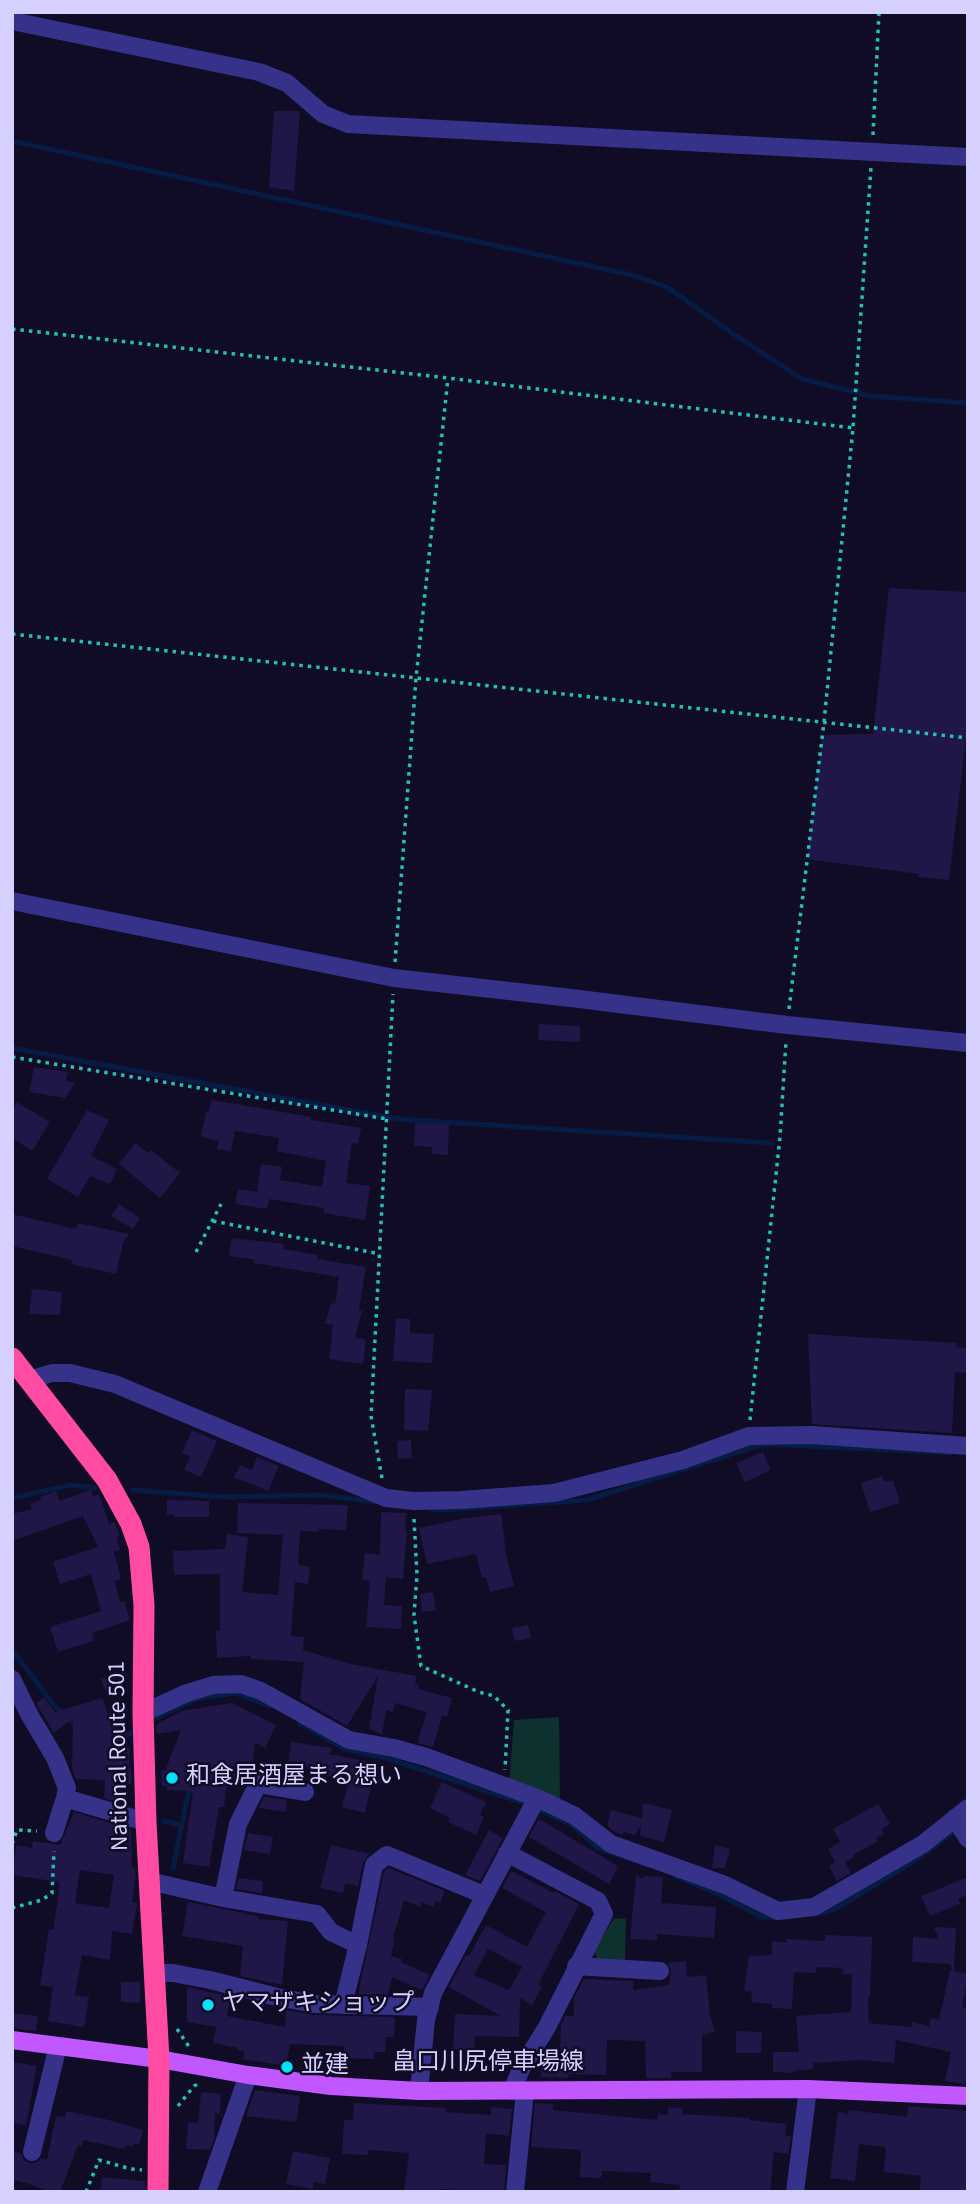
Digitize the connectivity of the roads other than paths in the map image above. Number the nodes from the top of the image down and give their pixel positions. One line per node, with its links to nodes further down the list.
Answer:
1 (12, 21): 2 (street)
2 (968, 157)
3 (12, 901): 4 (street)
4 (968, 1043)
5 (12, 1358): 6 (highway, National Route 501)
6 (29, 1380): 7 (street); 9 (highway, National Route 501)
7 (968, 1446)
8 (12, 1679): 10 (street)
9 (143, 1713): 13 (street); 15 (highway, National Route 501)
10 (21, 1715): 12 (street)
11 (305, 1792): 21 (street)
12 (65, 1798): 15 (street); 16 (street)
13 (533, 1805): 14 (street); 18 (street)
14 (961, 1813): 17 (street)
15 (146, 1822): 19 (highway, National Route 501)
16 (54, 1833)
17 (968, 1839)
18 (507, 1853): 20 (street); 23 (street)
19 (149, 1881): 21 (street); 25 (highway, National Route 501)
20 (484, 1895): 22 (street); 27 (street)
21 (223, 1898): 22 (street)
22 (358, 1945): 26 (street)
23 (576, 1966): 24 (street); 34 (street)
24 (660, 1971)
25 (153, 1973): 26 (street); 30 (highway, National Route 501)
26 (343, 2005): 27 (street)
27 (430, 2007): 33 (street)
28 (12, 2040): 29 (main road, 畠口川尻停車場線)
29 (58, 2046): 30 (main road, 畠口川尻停車場線); 36 (street)
30 (159, 2059): 31 (main road, 畠口川尻停車場線); 37 (highway, National Route 501)
31 (248, 2075): 33 (main road, 畠口川尻停車場線); 38 (street)
32 (808, 2089): 34 (main road, 畠口川尻停車場線); 35 (main road, 畠口川尻停車場線); 40 (street)
33 (419, 2091): 34 (main road, 畠口川尻停車場線)
34 (519, 2091): 39 (street)
35 (968, 2096)
36 (32, 2152)
37 (158, 2182)
38 (207, 2192)
39 (515, 2192)
40 (795, 2192)

